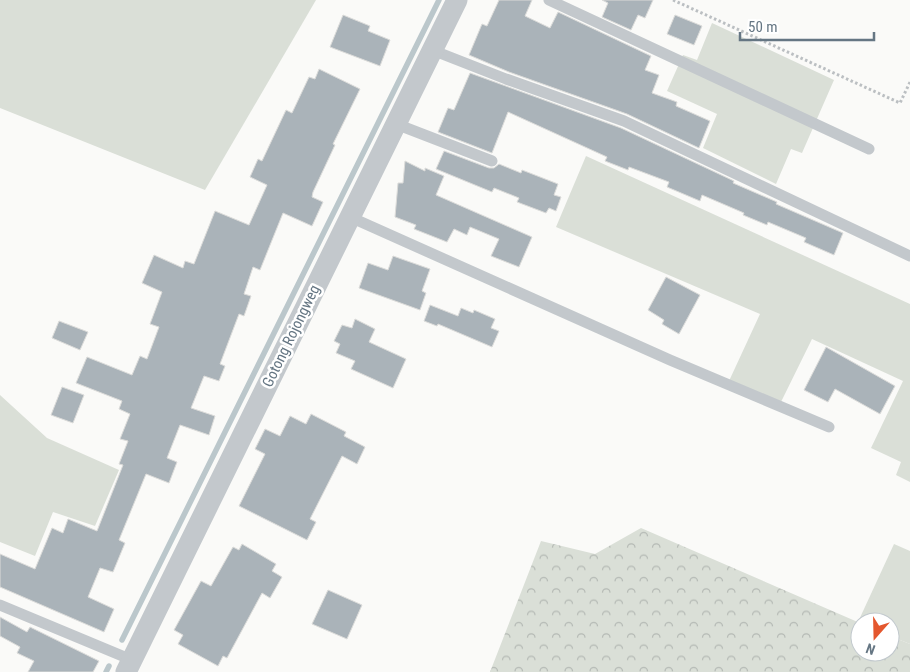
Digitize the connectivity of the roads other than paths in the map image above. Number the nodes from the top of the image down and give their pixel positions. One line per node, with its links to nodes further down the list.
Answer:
1 (457, 0): 3 (street, Gotong Rojongweg)
2 (549, 0): 5 (lane)
3 (432, 50): 4 (street, Gotong Rojongweg); 8 (lane)
4 (396, 124): 6 (lane); 7 (street, Gotong Rojongweg)
5 (869, 149)
6 (492, 161)
7 (350, 217): 9 (lane); 11 (street, Gotong Rojongweg)
8 (910, 256)
9 (829, 427)
10 (0, 605): 11 (lane)
11 (129, 666)

